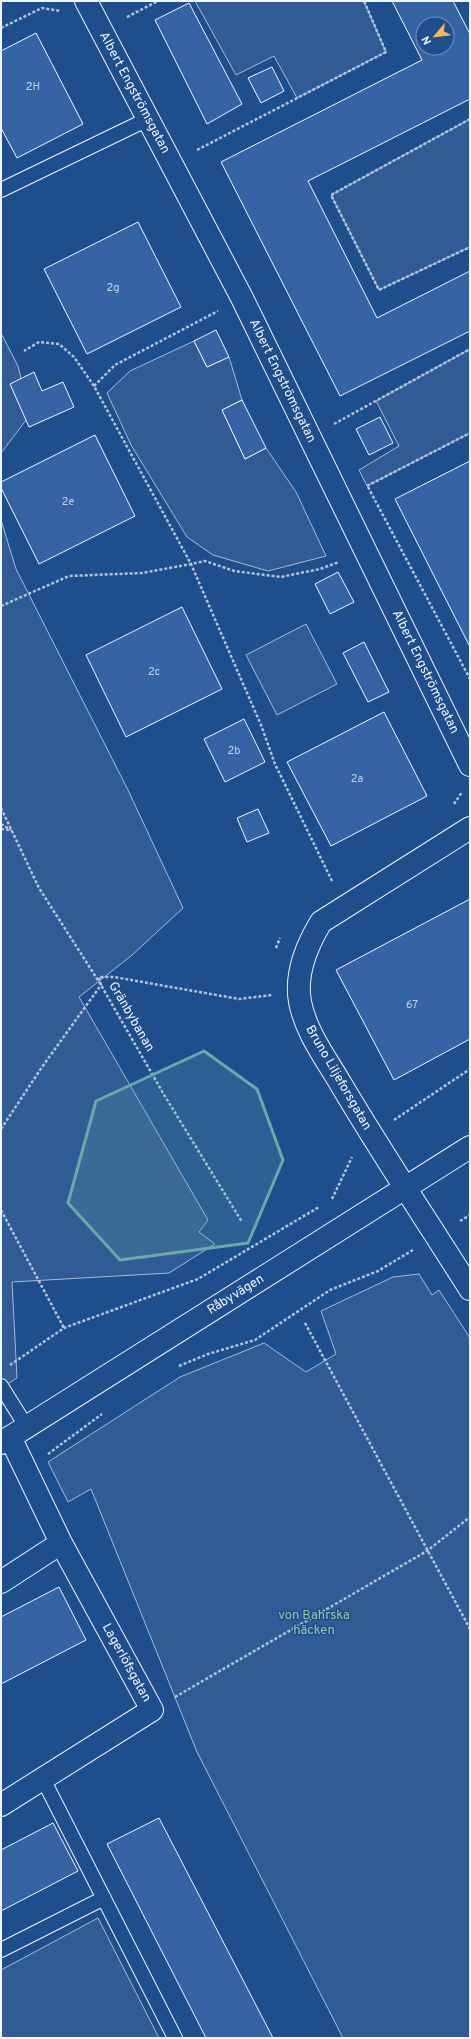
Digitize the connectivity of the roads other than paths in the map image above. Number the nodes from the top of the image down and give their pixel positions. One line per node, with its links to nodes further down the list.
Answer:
1 (86, 1): 2 (street, Albert Engströmsgatan)
2 (148, 119): 3 (lane); 4 (street, Albert Engströmsgatan)
3 (1, 190)
4 (470, 765)
5 (470, 828): 7 (street, Bruno Liljeforsgatan)
6 (470, 1147): 7 (street, Råbyvägen)
7 (405, 1188): 8 (street, Bruno Liljeforsgatan); 10 (street, Råbyvägen)
8 (470, 1289)
9 (1, 1386): 10 (lane)
10 (13, 1435): 11 (street, Lagerlöfsgatan)
11 (61, 1543): 12 (street); 13 (street, Lagerlöfsgatan)
12 (1, 1582)
13 (43, 1779): 14 (street, Lagerlöfsgatan); 15 (lane)
14 (1, 1805)
15 (104, 1898): 16 (lane); 17 (lane)
16 (1, 1950)
17 (175, 2038)

